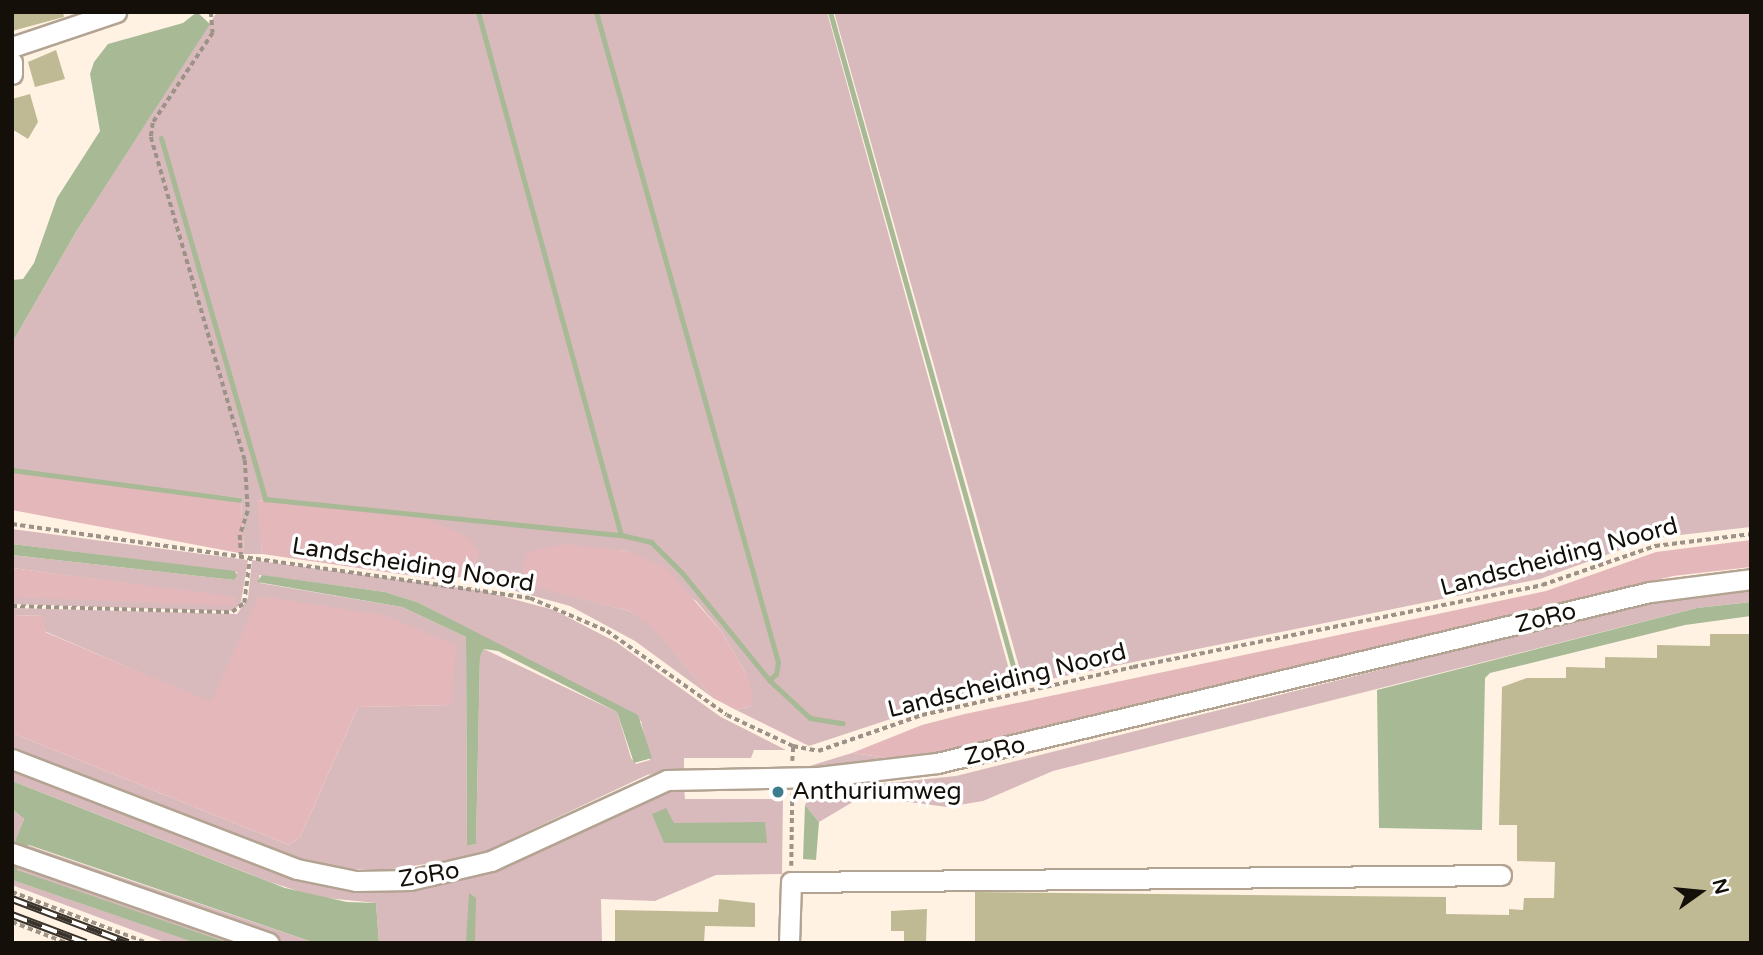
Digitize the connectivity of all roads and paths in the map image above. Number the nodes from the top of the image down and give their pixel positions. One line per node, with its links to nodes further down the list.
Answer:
1 (116, 12): 3 (street)
2 (211, 12): 8 (path)
3 (12, 47)
4 (12, 62): 5 (street)
5 (12, 74)
6 (12, 524): 8 (path, Landscheiding Noord)
7 (1751, 534): 12 (path, Landscheiding Noord)
8 (241, 555): 9 (path, Landscheiding Noord)
9 (250, 556): 11 (path); 12 (path, Landscheiding Noord)
10 (1751, 579): 14 (street, ZoRo)
11 (12, 606)
12 (793, 746): 14 (path)
13 (12, 759): 14 (street, ZoRo)
14 (792, 778): 17 (path)
15 (19, 856): 22 (street)
16 (1501, 875): 17 (street)
17 (791, 882): 23 (street)
18 (12, 892): 21 (path)
19 (12, 922): 20 (path)
20 (66, 943)
21 (148, 943)
22 (269, 943)
23 (789, 943)

